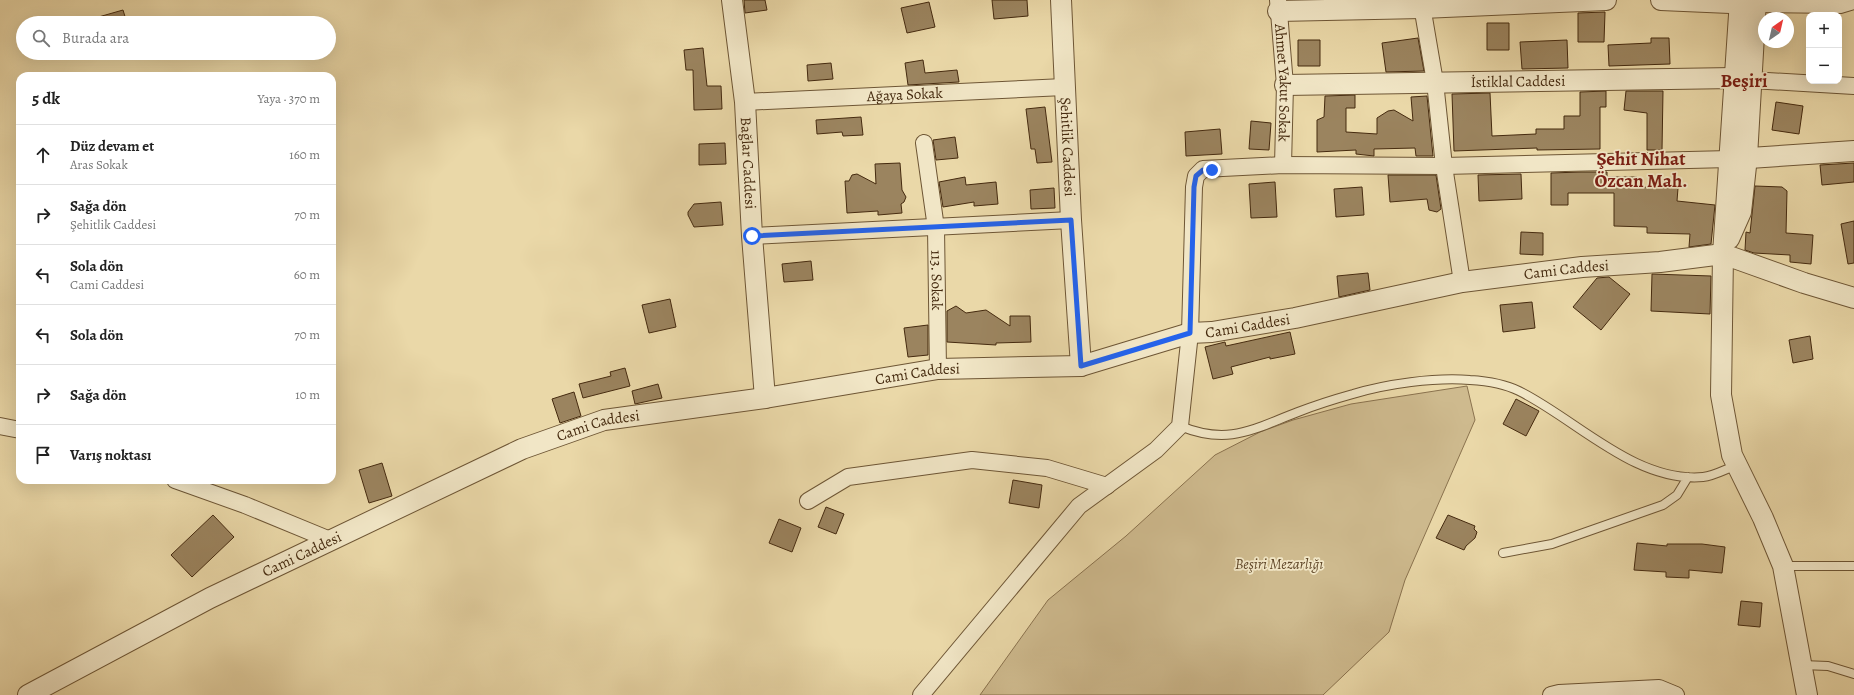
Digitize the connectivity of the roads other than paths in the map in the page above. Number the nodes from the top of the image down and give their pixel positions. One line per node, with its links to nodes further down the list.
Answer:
1 (732, 0): 14 (street, Bağlar Caddesi)
2 (1061, 0): 13 (street, Şehitlik Caddesi)
3 (1606, 0): 7 (street)
4 (1661, 0): 6 (street)
5 (1854, 1): 6 (street)
6 (1748, 2): 9 (street)
7 (1421, 4): 8 (street); 10 (street)
8 (1278, 6): 11 (street, Ahmet Yakut Sokak)
9 (1742, 79): 10 (street, İstiklal Caddesi); 12 (street); 17 (street)
10 (1435, 82): 11 (street, İstiklal Caddesi); 19 (street)
11 (1285, 85): 18 (street, Ahmet Yakut Sokak)
12 (1854, 86)
13 (1064, 87): 14 (street, Ağaya Sokak); 20 (street, Şehitlik Caddesi)
14 (745, 102): 22 (street, Bağlar Caddesi)
15 (924, 143): 21 (street, 113. Sokak)
16 (1854, 151): 17 (street)
17 (1739, 158): 19 (street); 23 (street)
18 (1283, 165): 19 (street); 26 (street)
19 (1444, 166): 24 (street)
20 (1071, 220): 21 (street); 27 (street, Şehitlik Caddesi)
21 (936, 228): 22 (street); 28 (street, 113. Sokak)
22 (752, 236): 29 (street, Bağlar Caddesi)
23 (1723, 254): 24 (street, Cami Caddesi); 25 (street, Cami Caddesi); 33 (street)
24 (1462, 282): 26 (street, Cami Caddesi)
25 (1854, 298)
26 (1190, 333): 27 (street, Cami Caddesi); 31 (street)
27 (1081, 366): 28 (street, Cami Caddesi)
28 (938, 369): 29 (street, Cami Caddesi)
29 (765, 398): 38 (street, Cami Caddesi)
30 (0, 426): 32 (street)
31 (1180, 426): 34 (lane); 36 (street)
32 (16, 429)
33 (1737, 466): 34 (lane); 40 (street)
34 (1688, 477): 39 (lane)
35 (187, 484): 38 (street)
36 (1107, 486): 37 (street); 47 (street)
37 (808, 501)
38 (330, 540): 46 (street, Cami Caddesi)
39 (1503, 553)
40 (1783, 566): 41 (lane); 42 (street)
41 (1854, 566)
42 (1801, 665): 43 (lane); 45 (street)
43 (1854, 674)
44 (1647, 692): 48 (street); 49 (street)
45 (1806, 694)
46 (28, 695)
47 (921, 695)
48 (1551, 695)
49 (1676, 695)

